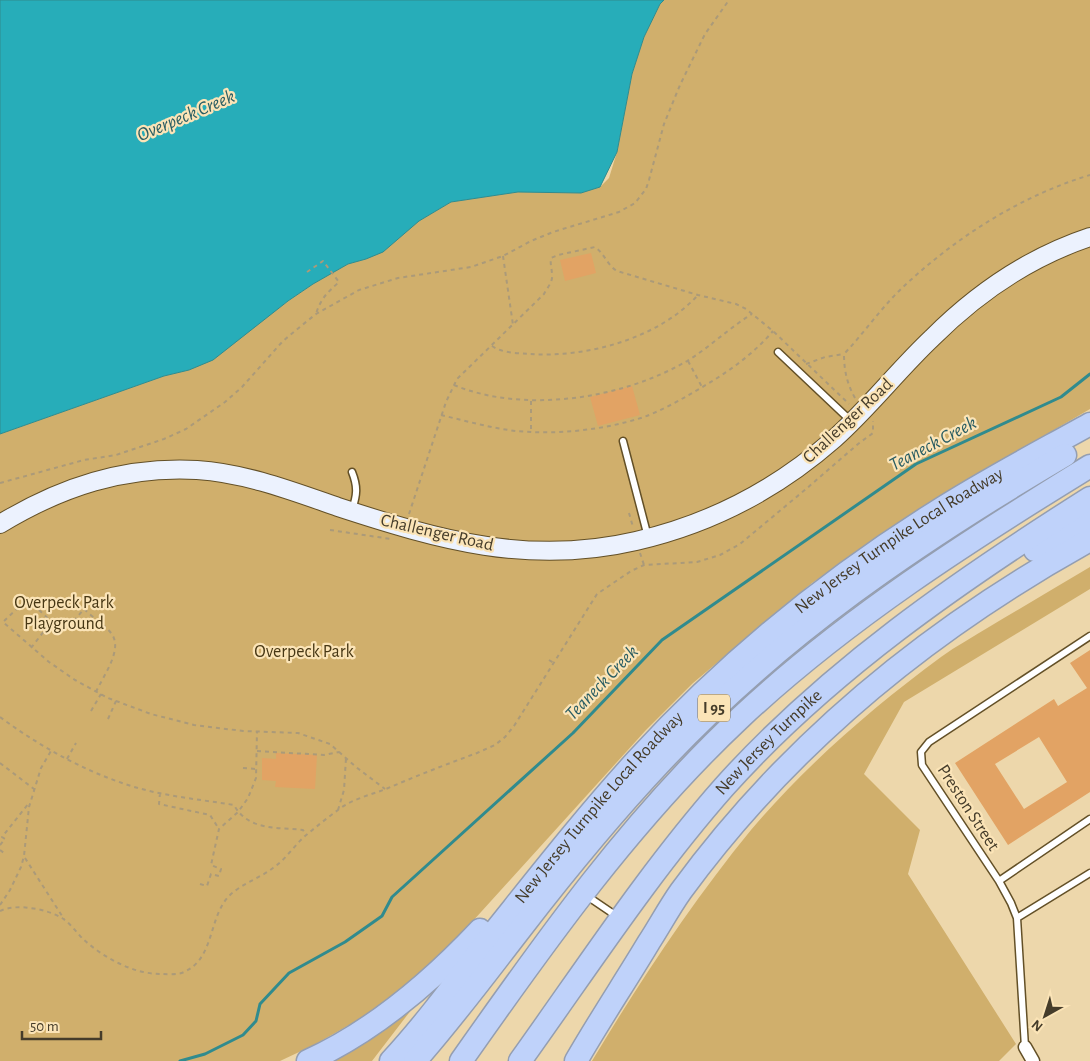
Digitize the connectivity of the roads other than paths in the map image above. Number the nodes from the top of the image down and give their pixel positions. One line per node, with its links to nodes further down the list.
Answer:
1 (1090, 237): 3 (street, Challenger Road)
2 (778, 352): 3 (lane)
3 (851, 421): 13 (street, Challenger Road)
4 (1090, 424): 18 (highway, New Jersey Turnpike Local Roadway / I 95)
5 (1090, 440): 29 (highway, I 95)
6 (623, 441): 13 (lane)
7 (1090, 466): 21 (highway)
8 (352, 472): 10 (lane)
9 (1090, 498): 15 (highway, New Jersey Turnpike)
10 (352, 511): 12 (street, Challenger Road); 13 (street, Challenger Road)
11 (1090, 519): 15 (highway)
12 (0, 524)
13 (648, 538)
14 (1090, 540): 22 (highway)
15 (941, 598): 24 (highway, New Jersey Turnpike)
16 (1090, 636): 20 (lane, Preston Street)
17 (1090, 819): 20 (lane)
18 (552, 860): 27 (highway); 28 (highway, New Jersey Turnpike Local Roadway / I 95)
19 (1090, 873): 23 (lane)
20 (999, 881): 23 (lane, Preston Street)
21 (582, 893): 24 (lane); 25 (highway)
22 (670, 907): 33 (highway); 34 (highway)
23 (1017, 918): 26 (lane, Preston Street)
24 (621, 919): 32 (highway, New Jersey Turnpike)
25 (545, 942): 30 (highway); 31 (highway)
26 (1025, 1047): 35 (street)
27 (308, 1061)
28 (391, 1061)
29 (415, 1061)
30 (450, 1061)
31 (461, 1061)
32 (520, 1061)
33 (560, 1061)
34 (576, 1061)
35 (1033, 1061)

